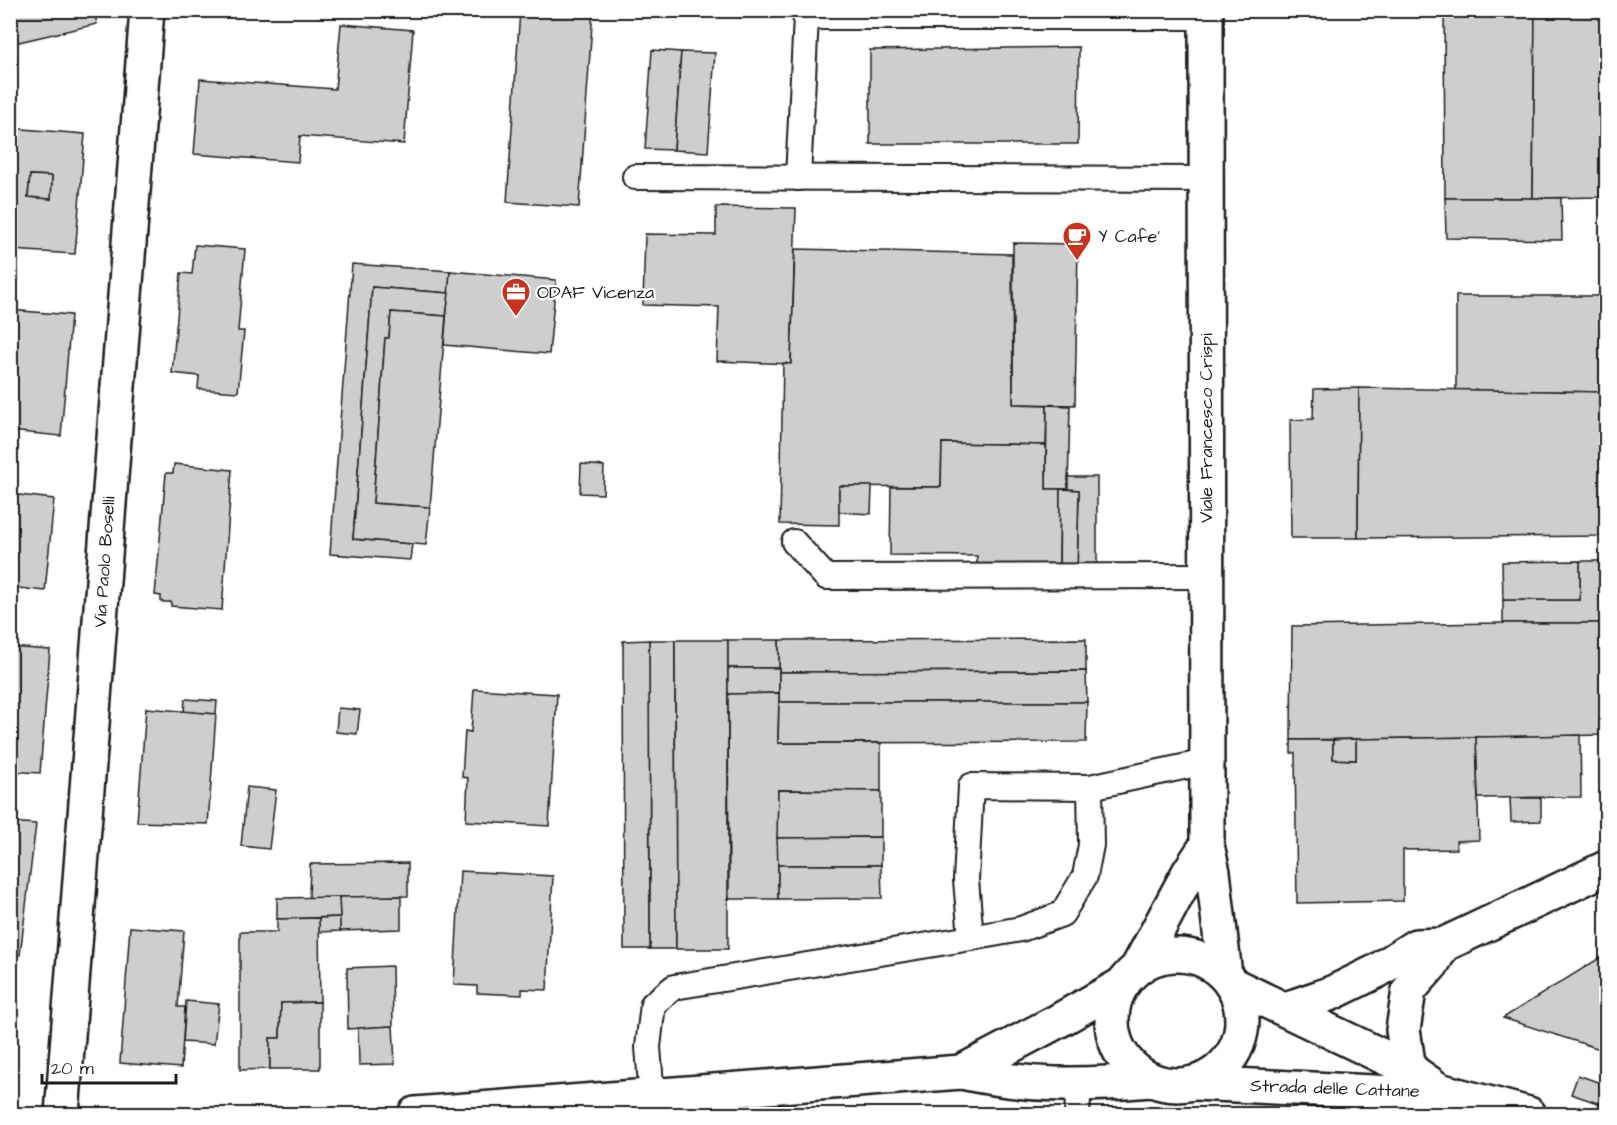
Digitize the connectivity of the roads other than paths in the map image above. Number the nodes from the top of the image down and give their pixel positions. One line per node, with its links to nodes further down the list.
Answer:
1 (147, 10): 24 (street, Via Paolo Boselli)
2 (1206, 14): 4 (lane); 5 (street, Viale Francesco Crispi)
3 (635, 177): 4 (lane)
4 (798, 178): 5 (lane)
5 (1206, 179): 7 (street, Viale Francesco Crispi)
6 (794, 542): 7 (lane)
7 (1206, 576): 8 (street, Viale Francesco Crispi)
8 (1206, 762): 9 (lane); 10 (street, Viale Francesco Crispi)
9 (1090, 787): 12 (lane); 12 (lane)
10 (1207, 845): 14 (street); 15 (street, Viale Francesco Crispi)
11 (1606, 868): 13 (street)
12 (971, 938): 22 (lane)
13 (1443, 945): 16 (street); 17 (street)
14 (1130, 976): 15 (street); 18 (street); 19 (street)
15 (1228, 979): 16 (street, Strada delle Cattane); 20 (street, Viale Francesco Crispi)
16 (1286, 1009): 17 (street, Strada delle Cattane)
17 (1409, 1069): 21 (street, Strada delle Cattane)
18 (961, 1072): 22 (street); 23 (street, Viale Francesco Crispi)
19 (1151, 1080): 20 (street, Viale Francesco Crispi); 23 (street, Viale Francesco Crispi)
20 (1195, 1083): 21 (street, Strada delle Cattane)
21 (1439, 1090): 26 (street, Strada delle Cattane)
22 (652, 1098): 25 (street)
23 (1078, 1100)
24 (62, 1114)
25 (415, 1114)
26 (1529, 1114)

